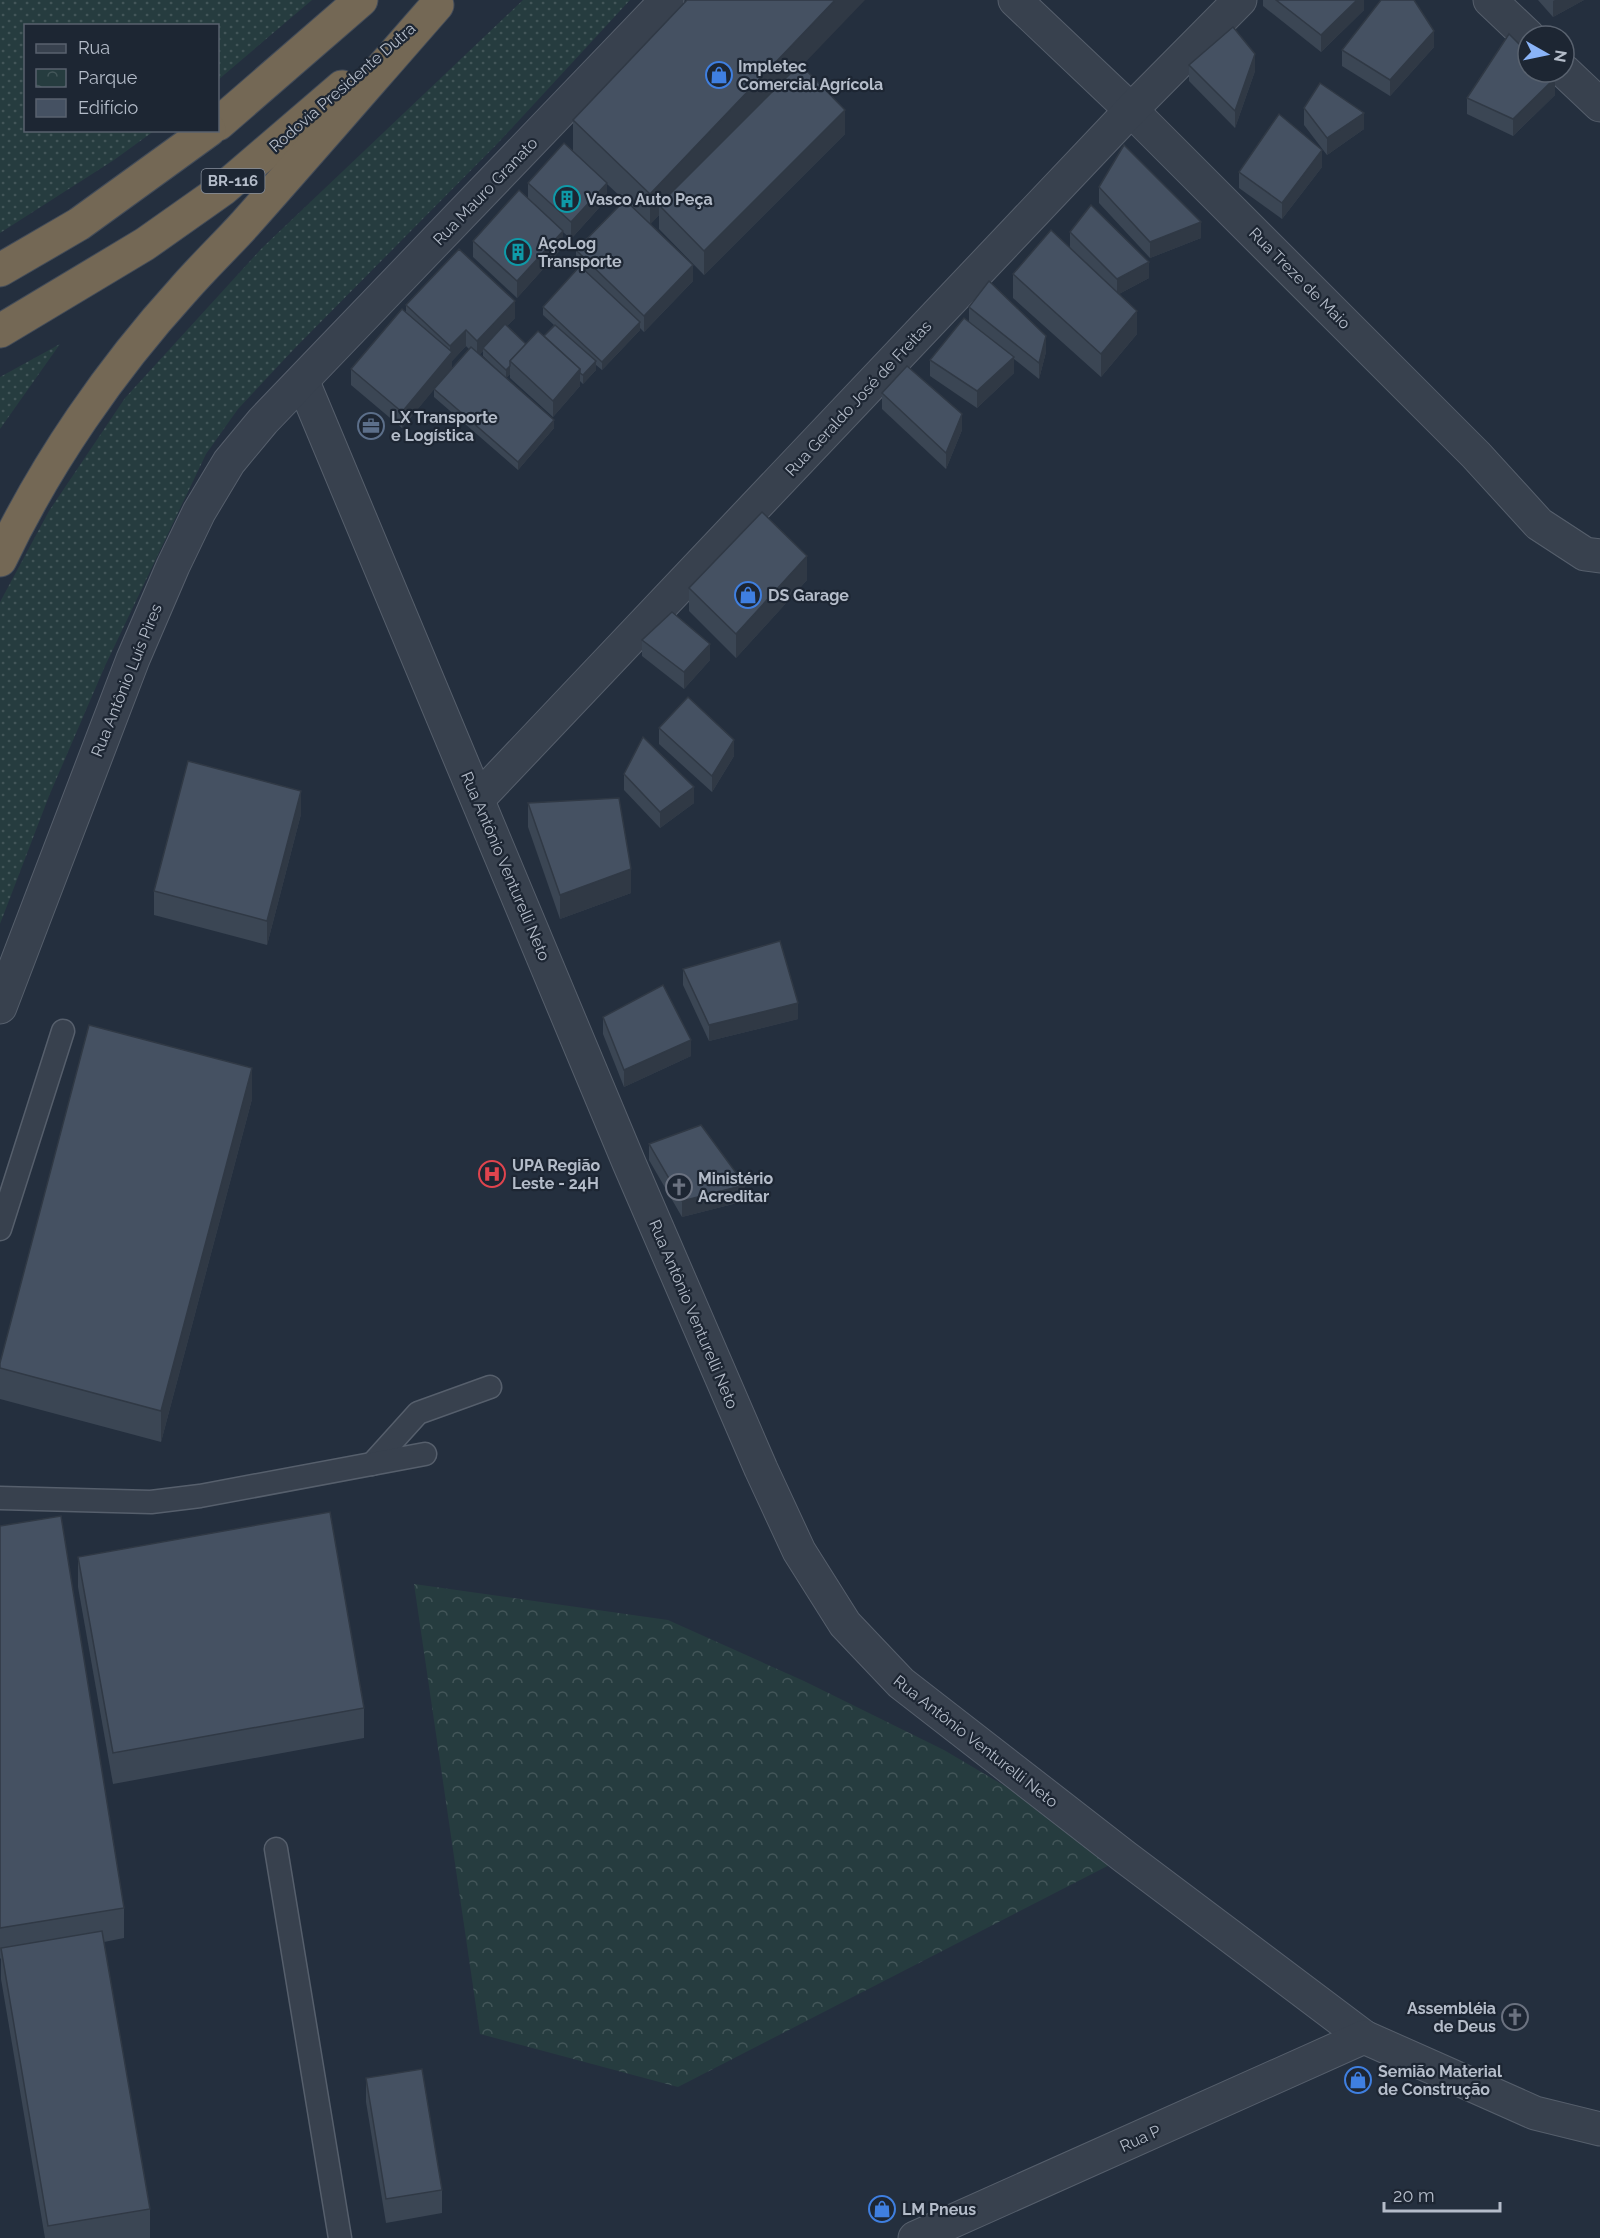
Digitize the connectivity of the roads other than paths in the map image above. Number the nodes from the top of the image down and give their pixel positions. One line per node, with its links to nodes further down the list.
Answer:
1 (361, 0): 11 (highway)
2 (667, 0): 15 (street, Rua Mauro Granato)
3 (1015, 0): 10 (street, Rua Treze de Maio)
4 (1240, 0): 10 (street, Rua Geraldo José de Freitas)
5 (1490, 0): 7 (street)
6 (440, 3): 14 (highway, Rodovia Presidente Dutra / BR-116); 17 (highway)
7 (1516, 25)
8 (1576, 82): 9 (street)
9 (1600, 105)
10 (1131, 110): 16 (street, Rua Treze de Maio); 18 (street, Rua Geraldo José de Freitas)
11 (219, 123)
12 (206, 132): 13 (highway)
13 (0, 270)
14 (0, 331)
15 (303, 382): 18 (street, Rua Antônio Venturelli Neto); 19 (street, Rua Antônio Luís Pires)
16 (1593, 555)
17 (0, 560)
18 (478, 799): 27 (street, Rua Antônio Venturelli Neto)
19 (0, 1007)
20 (63, 1031): 21 (lane)
21 (0, 1229)
22 (490, 1387): 24 (lane)
23 (425, 1454): 24 (lane)
24 (372, 1464): 25 (lane)
25 (0, 1498)
26 (276, 1849): 29 (lane)
27 (1364, 2037): 28 (street, Rua Antônio Venturelli Neto); 30 (street, Rua P)
28 (1600, 2129)
29 (340, 2238)
30 (915, 2238)

